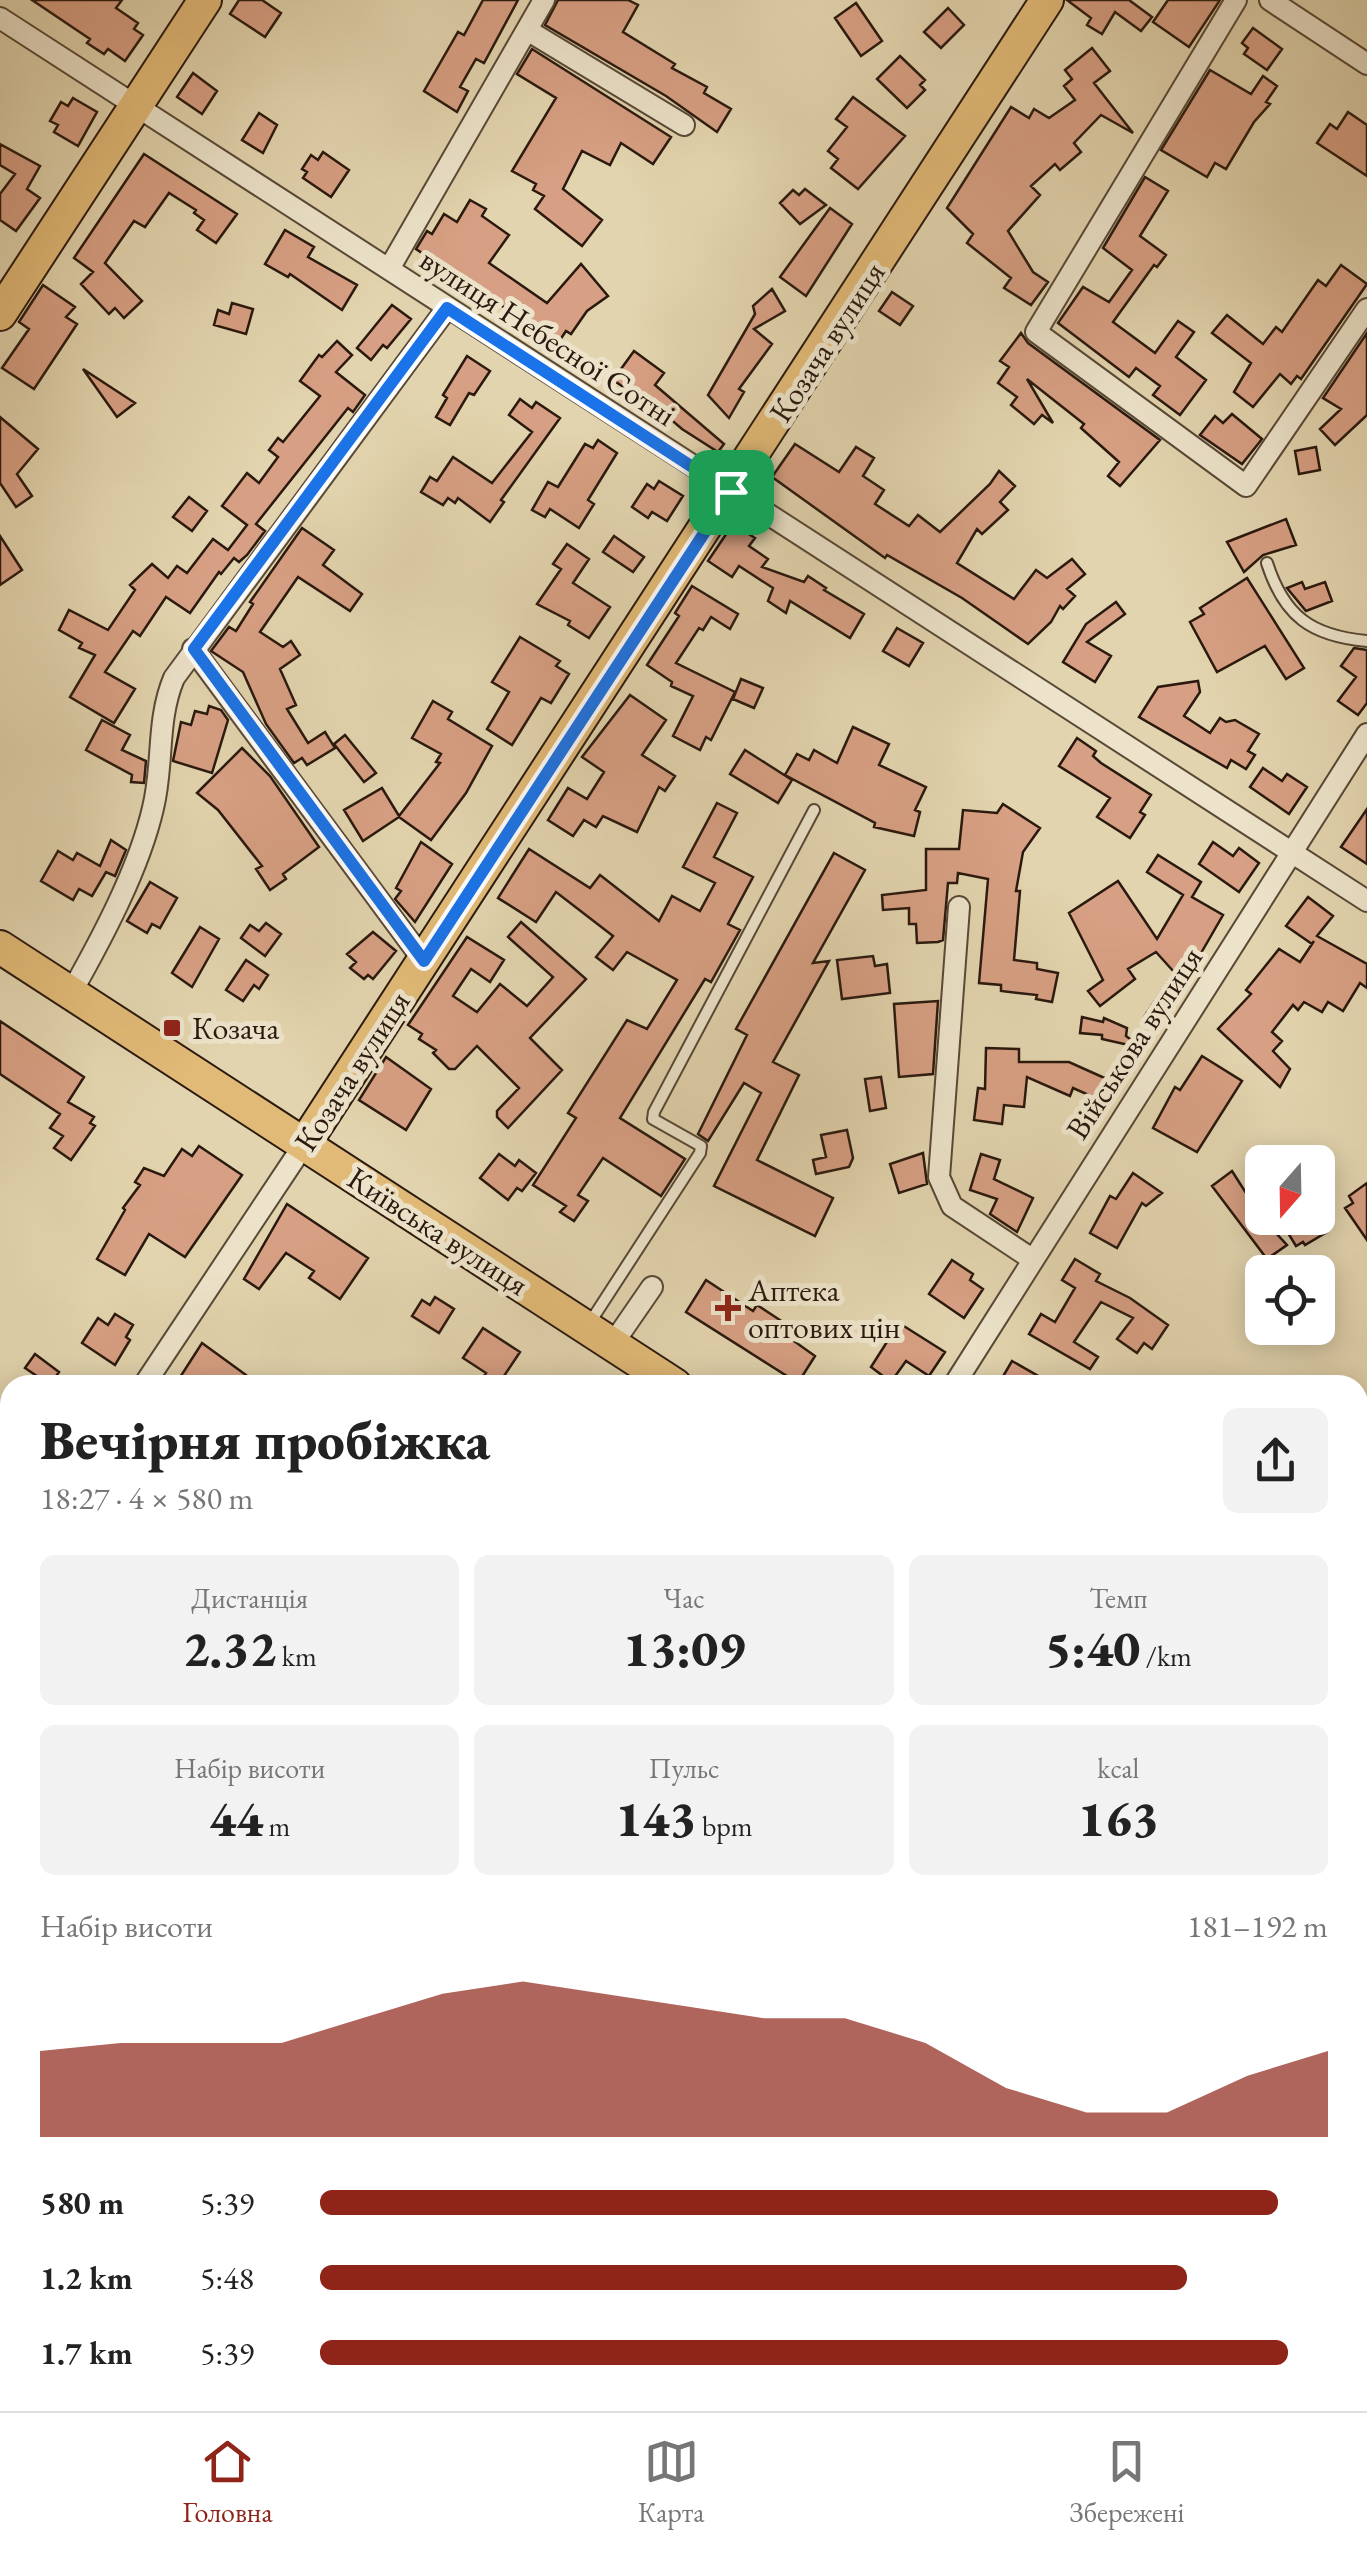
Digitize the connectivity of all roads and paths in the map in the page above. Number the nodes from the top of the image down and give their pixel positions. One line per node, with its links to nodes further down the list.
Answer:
1 (206, 0): 9 (main road)
2 (544, 0): 7 (street)
3 (1047, 0): 15 (main road, Козача вулиця)
4 (1236, 0): 13 (street)
5 (1270, 0): 8 (street)
6 (0, 18): 9 (street, вулиця Небесної Сотні)
7 (527, 30): 10 (street); 11 (street)
8 (1367, 64)
9 (136, 104): 11 (street, вулиця Небесної Сотні); 14 (main road)
10 (684, 126)
11 (389, 269): 12 (street, вулиця Небесної Сотні)
12 (447, 308): 15 (street, вулиця Небесної Сотні); 18 (street)
13 (1367, 309)
14 (0, 314)
15 (731, 492): 21 (street, вулиця Небесної Сотні); 25 (main road, Козача вулиця)
16 (1267, 563): 17 (lane)
17 (1367, 641)
18 (194, 649): 25 (street); 26 (street)
19 (1367, 734): 21 (street, Військова вулиця)
20 (814, 810): 30 (lane)
21 (1293, 850): 22 (street, вулиця Небесної Сотні); 28 (street, Військова вулиця)
22 (1367, 901)
23 (958, 907): 28 (street)
24 (0, 947): 26 (main road, Київська вулиця)
25 (424, 961): 27 (main road, Козача вулиця)
26 (71, 993): 27 (main road, Київська вулиця)
27 (304, 1144): 30 (main road, Київська вулиця); 31 (street, Козача вулиця)
28 (1032, 1259): 33 (street, Військова вулиця)
29 (652, 1287): 30 (street)
30 (599, 1336): 32 (main road, Київська вулиця)
31 (151, 1375)
32 (659, 1375)
33 (960, 1375)

